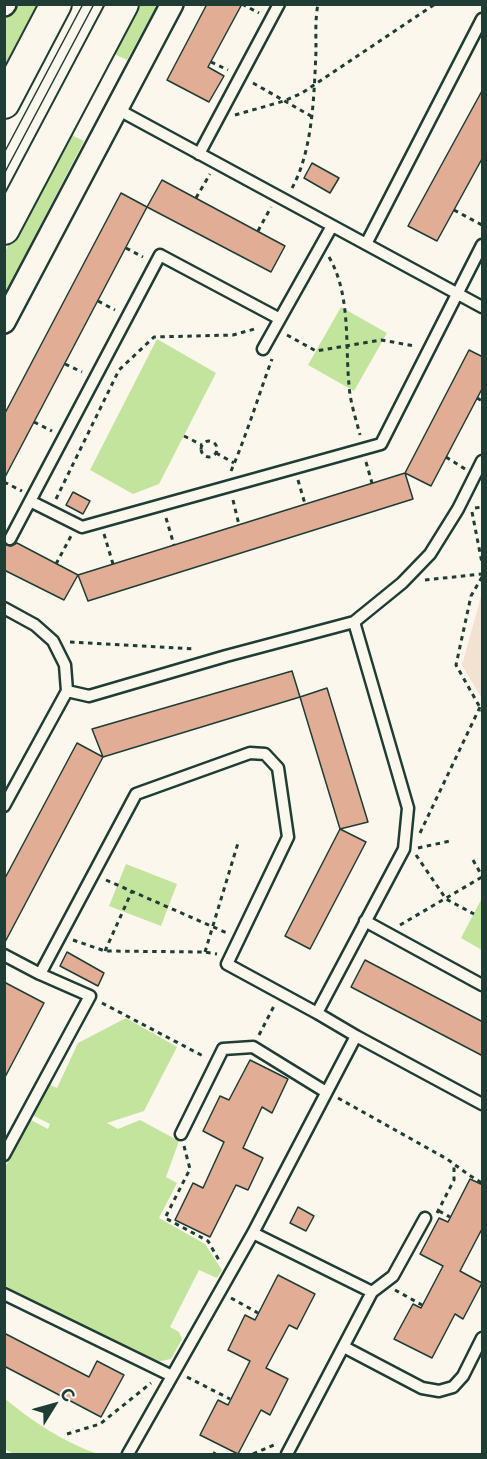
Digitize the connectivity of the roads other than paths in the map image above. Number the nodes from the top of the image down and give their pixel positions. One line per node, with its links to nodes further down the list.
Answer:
1 (56, 4): 6 (main road)
2 (123, 4): 10 (main road)
3 (172, 4): 7 (street)
4 (279, 4): 8 (lane)
5 (483, 19): 11 (lane)
6 (4, 103)
7 (117, 109): 8 (lane); 15 (street)
8 (199, 154): 9 (lane)
9 (332, 226): 11 (lane); 16 (lane)
10 (4, 229)
11 (366, 244): 13 (lane)
12 (483, 245): 13 (lane)
13 (458, 294): 14 (lane); 19 (lane)
14 (483, 307)
15 (4, 322)
16 (277, 324): 17 (lane); 19 (lane)
17 (263, 349)
18 (483, 461): 22 (lane)
19 (30, 501): 20 (lane)
20 (10, 539)
21 (4, 608): 23 (lane)
22 (354, 622): 23 (lane); 25 (lane)
23 (67, 691): 24 (lane)
24 (4, 806)
25 (365, 921): 28 (lane); 29 (lane)
26 (4, 955): 27 (lane)
27 (39, 974): 29 (lane); 34 (lane)
28 (483, 985)
29 (317, 1013): 30 (lane)
30 (356, 1036): 31 (lane); 32 (lane)
31 (326, 1092): 33 (lane); 36 (lane)
32 (483, 1104)
33 (181, 1134)
34 (4, 1155)
35 (424, 1218): 37 (lane)
36 (253, 1233): 37 (lane); 41 (lane)
37 (372, 1292): 40 (lane)
38 (4, 1294): 41 (lane)
39 (483, 1338): 40 (lane)
40 (344, 1347): 43 (lane)
41 (171, 1373): 42 (lane)
42 (128, 1455)
43 (287, 1455)

